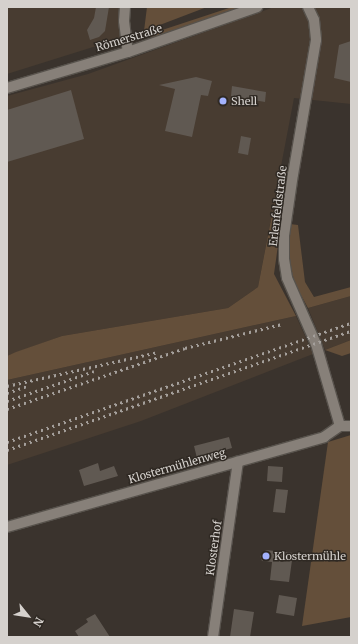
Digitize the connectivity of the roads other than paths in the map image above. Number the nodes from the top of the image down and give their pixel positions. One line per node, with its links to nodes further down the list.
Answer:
1 (125, 7): 4 (street)
2 (257, 7): 4 (street, Römerstraße)
3 (308, 7): 6 (street, Erlenfeldstraße)
4 (128, 52): 5 (street, Römerstraße)
5 (7, 88)
6 (340, 426): 7 (street); 8 (street, Klostermühlenweg)
7 (351, 426)
8 (238, 462): 9 (street, Klostermühlenweg); 10 (street, Klosterhof)
9 (7, 527)
10 (213, 637)

